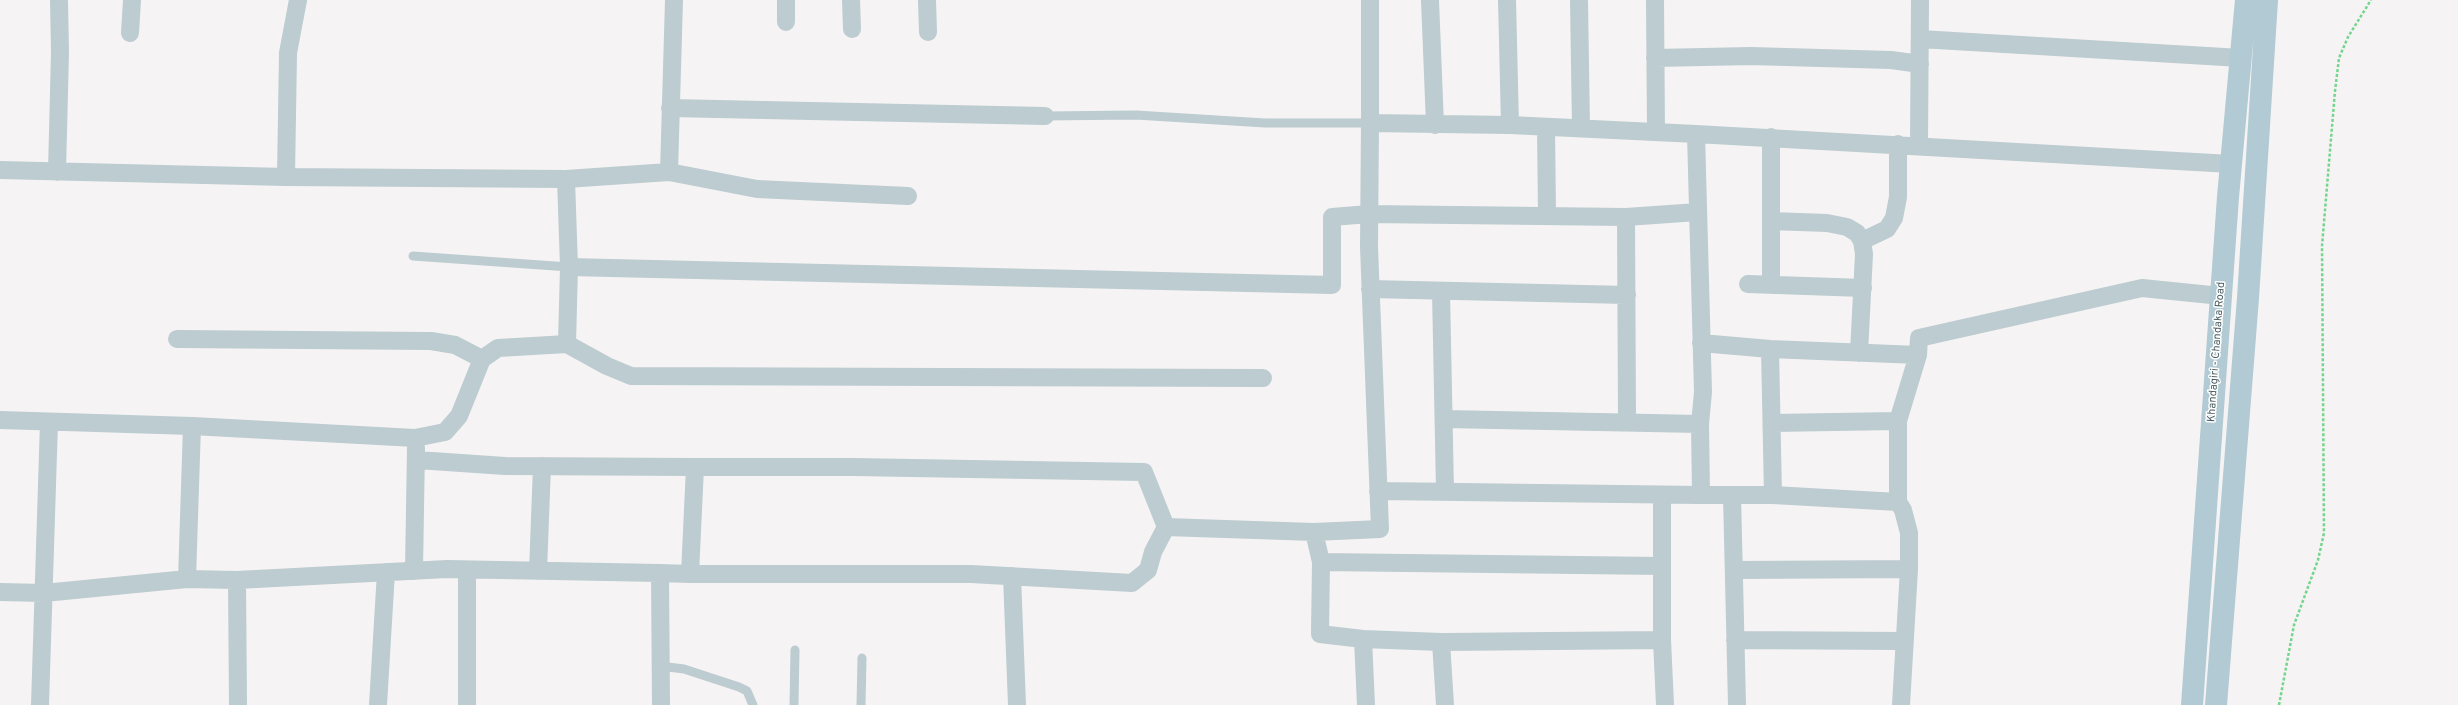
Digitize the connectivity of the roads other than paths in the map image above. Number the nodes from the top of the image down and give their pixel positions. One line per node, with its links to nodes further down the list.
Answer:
1 (59, 0): 38 (street)
2 (132, 0): 19 (street)
3 (298, 0): 40 (street)
4 (674, 0): 24 (street)
5 (786, 0): 16 (street)
6 (852, 0): 17 (street)
7 (927, 0): 18 (street)
8 (1370, 0): 26 (street)
9 (1430, 0): 27 (street)
10 (1508, 0): 28 (street)
11 (1579, 0): 30 (street)
12 (1655, 0): 21 (street)
13 (1920, 0): 20 (street)
14 (2246, 0): 22 (main road, Khandagiri - Chandaka Road)
15 (2267, 0): 67 (main road)
16 (786, 22)
17 (852, 29)
18 (928, 32)
19 (130, 33)
20 (1920, 39): 22 (street); 23 (street)
21 (1655, 58): 23 (street); 31 (street)
22 (2240, 58): 36 (main road, Khandagiri - Chandaka Road)
23 (1920, 64): 35 (street)
24 (670, 108): 25 (street); 39 (street)
25 (1045, 116): 26 (lane)
26 (1370, 123): 27 (street); 44 (street)
27 (1435, 125): 28 (street)
28 (1510, 125): 29 (street)
29 (1546, 127): 30 (street); 45 (street)
30 (1581, 128): 31 (street)
31 (1656, 132): 32 (street)
32 (1696, 134): 33 (street); 43 (street)
33 (1771, 138): 34 (street); 47 (street)
34 (1898, 144): 35 (street); 48 (street)
35 (1919, 145): 36 (street)
36 (2231, 164): 57 (main road, Khandagiri - Chandaka Road)
37 (0, 170): 38 (street)
38 (56, 172): 40 (street)
39 (669, 172): 41 (street); 42 (street)
40 (286, 177): 41 (street)
41 (566, 179): 50 (street)
42 (908, 196)
43 (1698, 212): 46 (street); 59 (street)
44 (1369, 214): 45 (street); 50 (street); 54 (street)
45 (1547, 216): 46 (street)
46 (1626, 216): 56 (street)
47 (1771, 221): 48 (street); 52 (street)
48 (1862, 241): 53 (street)
49 (413, 256): 50 (lane)
50 (569, 267): 60 (street)
51 (1748, 284): 52 (street)
52 (1771, 284): 53 (street)
53 (1863, 288): 62 (street)
54 (1370, 289): 55 (street); 80 (street)
55 (1441, 291): 56 (street); 68 (street)
56 (1627, 295): 72 (street)
57 (2221, 296): 63 (street); 66 (main road, Khandagiri - Chandaka Road)
58 (177, 339): 64 (street)
59 (1701, 343): 61 (street); 74 (street)
60 (567, 344): 64 (street); 65 (street)
61 (1770, 349): 62 (street); 73 (street)
62 (1859, 353): 63 (street)
63 (1918, 355): 70 (street)
64 (482, 359): 76 (street)
65 (1263, 378)
66 (2213, 415): 67 (main road); 126 (main road, Khandagiri - Chandaka Road)
67 (2239, 417): 127 (main road)
68 (1444, 418): 72 (street); 81 (street)
69 (0, 420): 71 (street)
70 (1898, 421): 73 (street); 86 (street)
71 (49, 422): 75 (street); 103 (street)
72 (1627, 422): 74 (street)
73 (1772, 423): 85 (street)
74 (1700, 424): 83 (street)
75 (192, 426): 76 (street); 100 (street)
76 (415, 438): 77 (street)
77 (417, 460): 78 (street); 94 (street)
78 (542, 466): 79 (street); 95 (street)
79 (695, 467): 87 (street); 98 (street)
80 (1378, 491): 81 (street); 88 (street)
81 (1445, 491): 82 (street)
82 (1662, 495): 83 (street); 90 (street)
83 (1700, 495): 84 (street)
84 (1732, 495): 85 (street); 93 (street)
85 (1773, 495): 86 (street)
86 (1898, 502): 91 (street)
87 (1166, 527): 88 (street); 99 (street)
88 (1314, 532): 89 (street)
89 (1321, 562): 90 (street); 104 (street)
90 (1662, 566): 105 (street)
91 (1909, 569): 93 (street); 107 (street)
92 (467, 570): 94 (street); 95 (street); 115 (street)
93 (1734, 570): 106 (street)
94 (414, 571): 96 (street)
95 (538, 571): 97 (street)
96 (386, 572): 101 (street); 114 (street)
97 (660, 573): 98 (street); 111 (street)
98 (690, 574): 99 (street)
99 (1012, 576): 120 (street)
100 (187, 579): 101 (street); 103 (street)
101 (236, 580): 113 (street)
102 (0, 592): 103 (street)
103 (44, 593): 112 (street)
104 (1363, 639): 108 (street); 121 (street)
105 (1662, 640): 108 (street); 123 (street)
106 (1736, 640): 107 (street); 124 (street)
107 (1903, 641): 125 (street)
108 (1441, 642): 122 (street)
109 (795, 650): 118 (lane)
110 (862, 658): 119 (lane)
111 (660, 666): 116 (street); 117 (lane)
112 (40, 705)
113 (238, 705)
114 (378, 705)
115 (467, 705)
116 (661, 705)
117 (753, 705)
118 (794, 705)
119 (861, 705)
120 (1017, 705)
121 (1366, 705)
122 (1445, 705)
123 (1665, 705)
124 (1737, 705)
125 (1900, 705)
126 (2192, 705)
127 (2216, 705)

